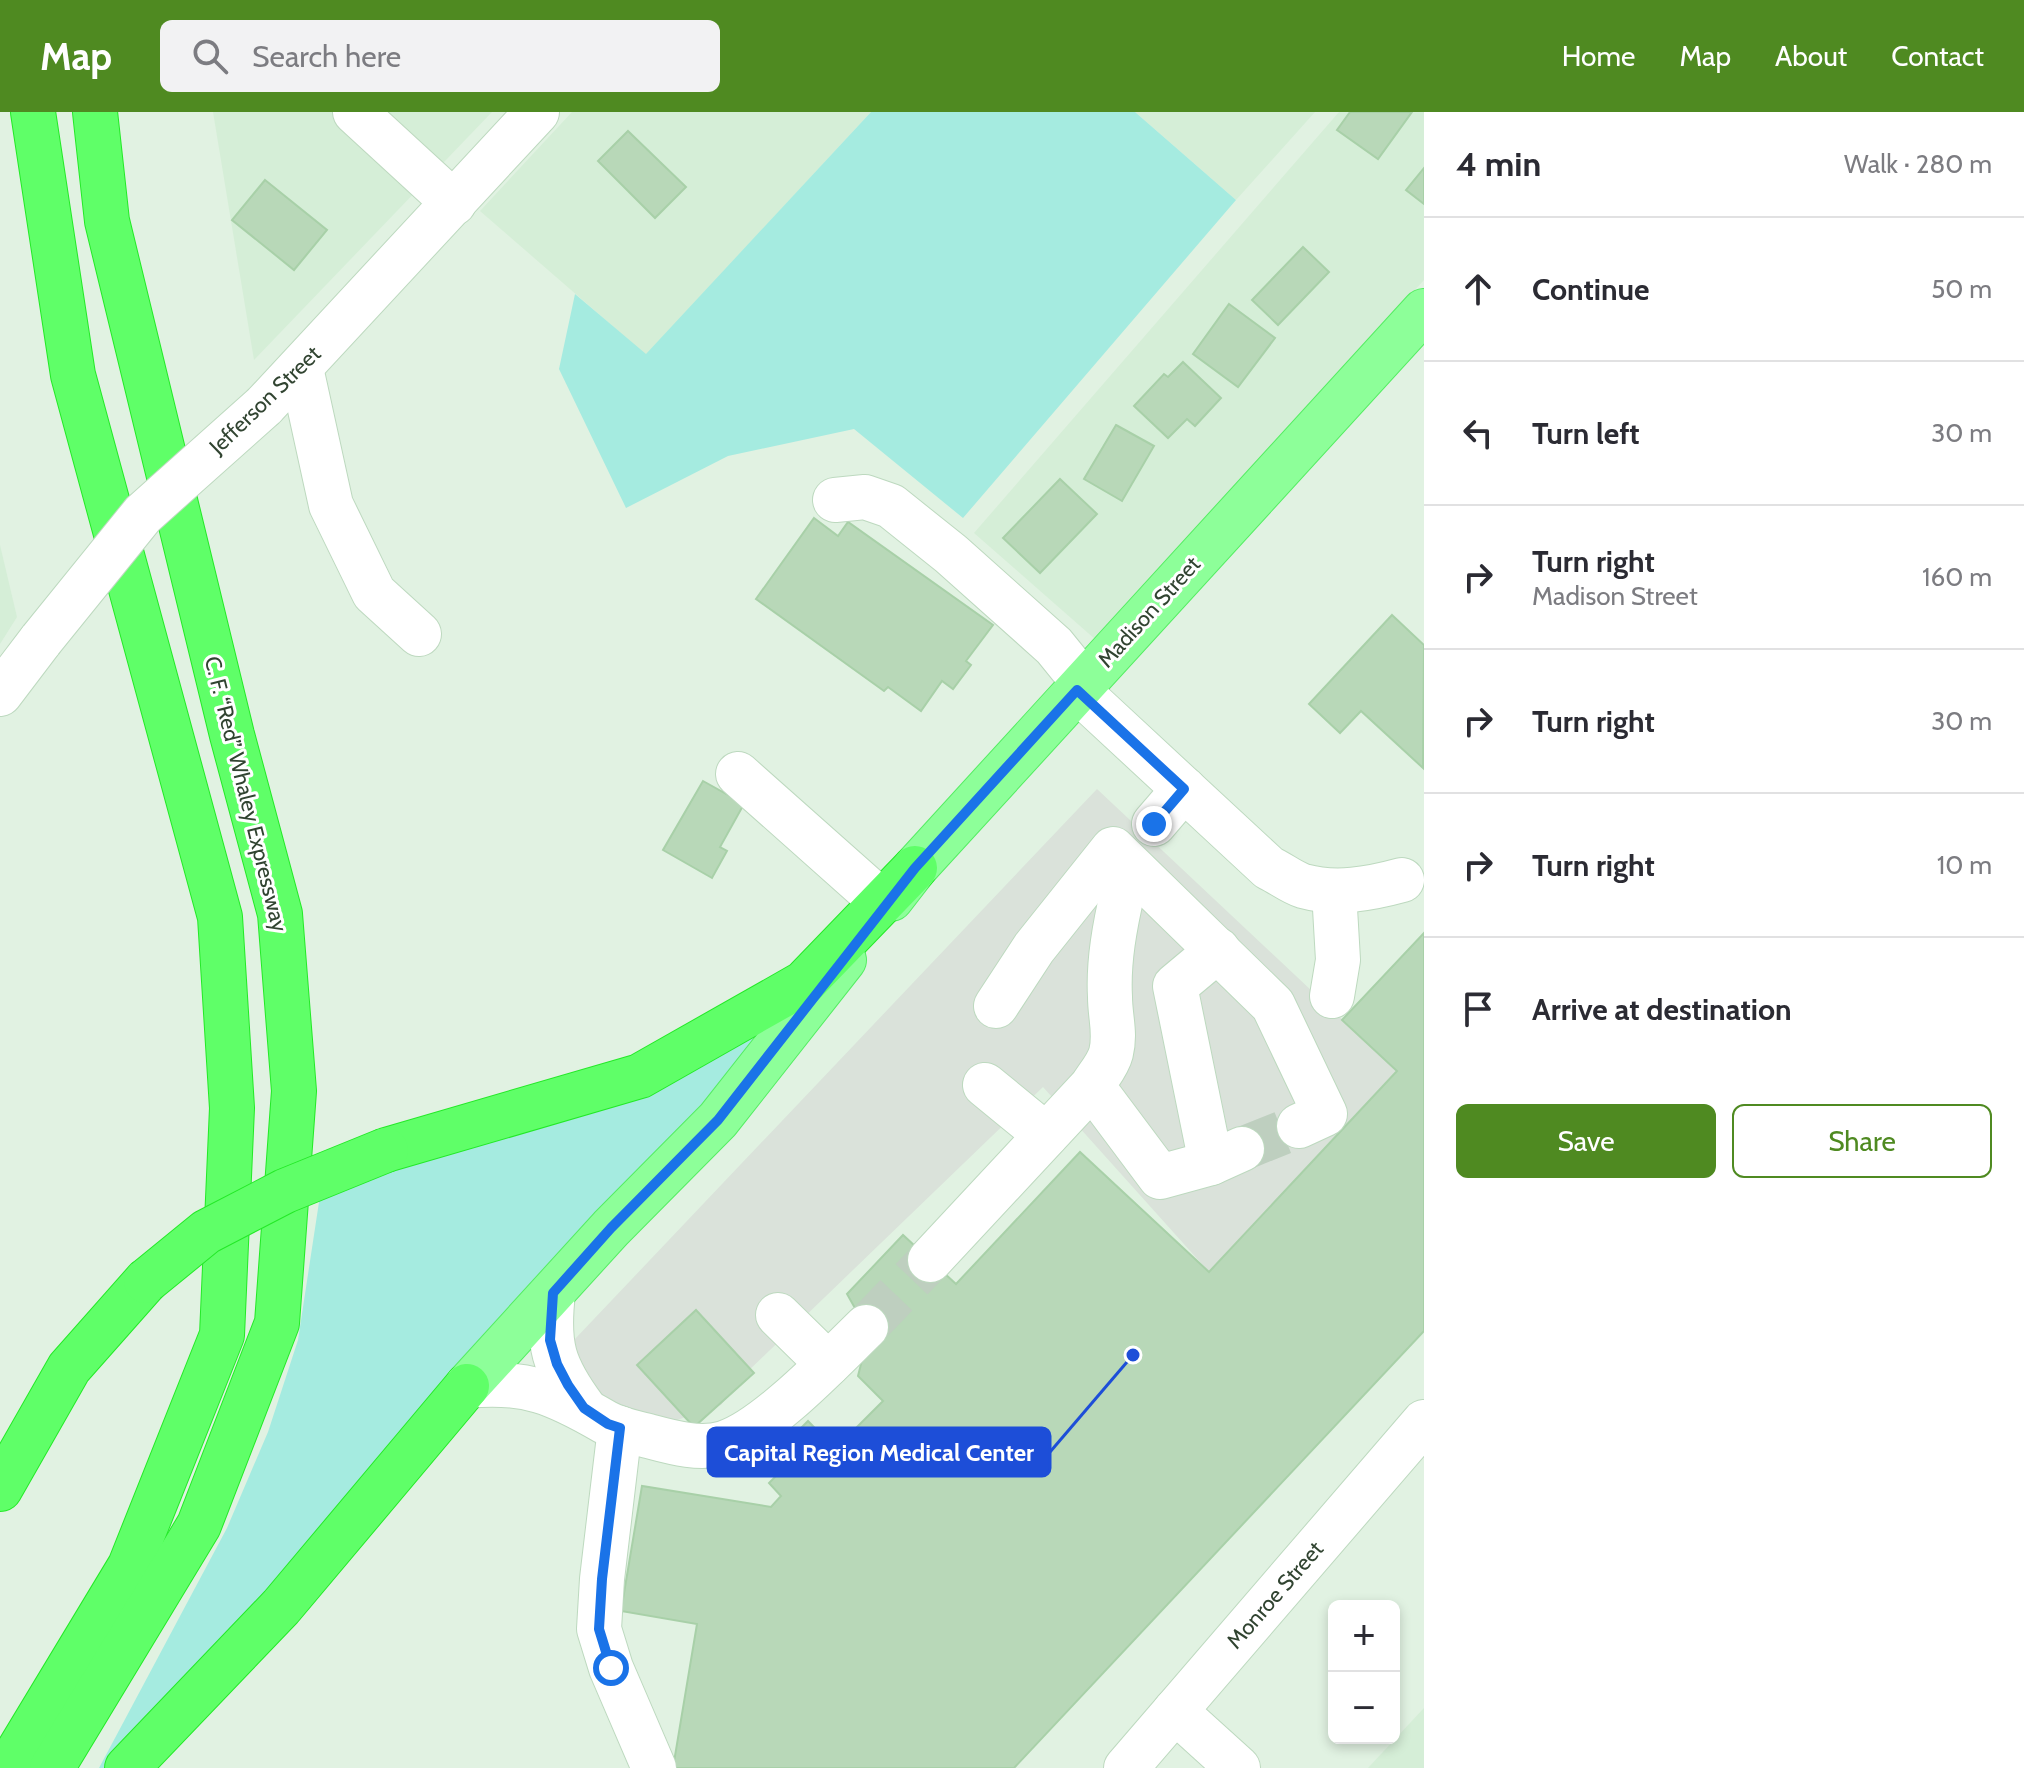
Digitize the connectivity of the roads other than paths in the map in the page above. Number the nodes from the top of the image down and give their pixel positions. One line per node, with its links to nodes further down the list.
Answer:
1 (33, 112): 37 (highway)
2 (95, 112): 38 (highway, C. F. “Red” Whaley Expressway)
3 (355, 112): 5 (street)
4 (537, 112): 5 (street, Jefferson Street)
5 (454, 203): 7 (street, Jefferson Street)
6 (1424, 311): 10 (main road, Madison Street)
7 (301, 368): 9 (street); 11 (street, Jefferson Street, bridge)
8 (835, 500): 10 (street)
9 (419, 634)
10 (1080, 687): 13 (street); 15 (main road, Madison Street)
11 (0, 694)
12 (738, 774): 19 (street)
13 (1184, 789): 14 (street); 18 (street)
14 (1154, 824)
15 (915, 868): 19 (highway); 28 (main road, Madison Street)
16 (1402, 880): 18 (street)
17 (1123, 890): 24 (street)
18 (1334, 891): 21 (street)
19 (882, 902): 35 (highway, bridge)
20 (1218, 950): 22 (street); 24 (street); 25 (street)
21 (1332, 996)
22 (996, 1006)
23 (985, 1085): 26 (street)
24 (1092, 1086): 26 (street)
25 (1299, 1126)
26 (1046, 1135): 27 (street)
27 (930, 1260)
28 (553, 1293): 32 (main road, Madison Street); 33 (street)
29 (778, 1315): 31 (street)
30 (866, 1327): 31 (street)
31 (828, 1364): 33 (street)
32 (467, 1386): 33 (street); 39 (highway)
33 (602, 1418): 40 (street)
34 (1424, 1422): 36 (street, Monroe Street)
35 (0, 1489)
36 (1175, 1711): 41 (street, Monroe Street); 42 (street)
37 (8, 1768)
38 (52, 1768)
39 (127, 1768)
40 (654, 1768)
41 (1126, 1768)
42 (1238, 1768)

